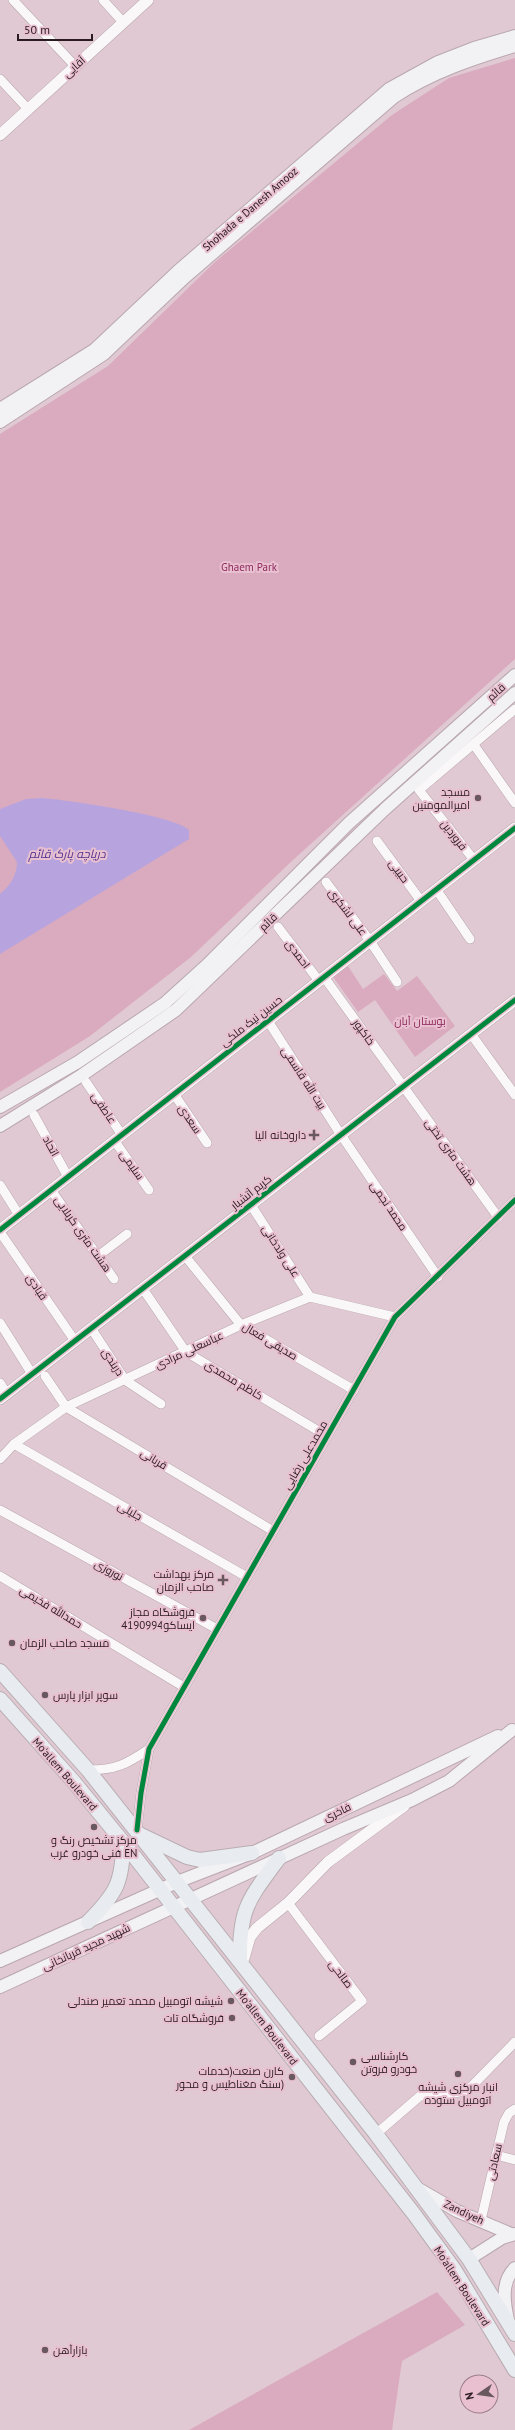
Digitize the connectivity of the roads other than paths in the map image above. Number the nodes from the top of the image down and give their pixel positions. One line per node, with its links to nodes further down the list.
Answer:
1 (13, 0): 7 (street)
2 (103, 0): 4 (street)
3 (148, 0): 4 (street, آقایی)
4 (123, 22): 7 (street, آقایی)
5 (515, 36): 11 (main road, Shohada e Danesh Amooz)
6 (515, 46): 12 (main road)
7 (75, 66): 9 (street, آقایی)
8 (0, 79): 9 (street)
9 (28, 109): 10 (street, آقایی)
10 (0, 135)
11 (0, 409)
12 (0, 422)
13 (515, 675): 36 (main road, قائم)
14 (515, 693): 38 (main road, قائم)
15 (515, 709): 16 (street)
16 (474, 745): 17 (street); 20 (street, فروردین)
17 (515, 802)
18 (514, 831): 20 (street, حسین نیک ملکی)
19 (378, 840): 23 (street, حبیبی)
20 (474, 860): 22 (street, حسین نیک ملکی)
21 (326, 882): 26 (street, علی لشکری)
22 (436, 889): 23 (street, حسین نیک ملکی); 25 (street)
23 (421, 901): 26 (street, حسین نیک ملکی)
24 (278, 927): 27 (street, احمدی)
25 (470, 939)
26 (370, 941): 27 (street, حسین نیک ملکی); 28 (street, علی لشکری)
27 (321, 979): 30 (street, حسین نیک ملکی); 33 (street, خاکپور)
28 (396, 982)
29 (515, 1000): 31 (street, کریم آتشبار)
30 (268, 1021): 34 (street, حسین نیک ملکی); 39 (street, بیت الله قاسمی)
31 (471, 1034): 33 (street, کریم آتشبار); 35 (street)
32 (86, 1082): 40 (street, عاطفی)
33 (403, 1087): 39 (street, کریم آتشبار); 49 (street, هشت متری تختی)
34 (174, 1094): 40 (street, حسین نیک ملکی); 41 (street, سعدی)
35 (515, 1095)
36 (0, 1107)
37 (34, 1115): 42 (street, اتحاد)
38 (0, 1126)
39 (341, 1135): 47 (street, کریم آتشبار); 54 (street, محمد نجمی)
40 (118, 1138): 42 (street, حسین نیک ملکی); 45 (street, سلیمی)
41 (207, 1143)
42 (68, 1177): 44 (street, حسین نیک ملکی)
43 (0, 1185): 48 (street)
44 (51, 1190): 48 (street, حسین نیک ملکی); 52 (street, هشت متری کربلایی)
45 (149, 1190)
46 (515, 1200): 49 (street, محمدعلی رضایی)
47 (251, 1205): 53 (street, کریم آتشبار); 57 (street, علی ولدخانی)
48 (19, 1215): 50 (street, حسین نیک ملکی)
49 (498, 1217): 54 (street, محمدعلی رضایی)
50 (0, 1231): 62 (street, قبادی)
51 (127, 1234): 52 (street)
52 (98, 1256): 55 (street, هشت متری کربلایی)
53 (185, 1256): 56 (street, کریم آتشبار); 60 (street, صدیقی فعال)
54 (438, 1277): 58 (street, محمدعلی رضایی)
55 (114, 1279)
56 (142, 1289): 61 (street, کریم آتشبار); 63 (street, کاظم محمدی)
57 (310, 1297): 58 (street); 60 (street, عباسعلی مرادی)
58 (395, 1317): 68 (street, محمدعلی رضایی)
59 (0, 1323): 64 (street)
60 (241, 1325): 63 (street, عباسعلی مرادی); 68 (street, صدیقی فعال)
61 (92, 1328): 62 (street, کریم آتشبار); 66 (street, دربندی)
62 (75, 1341): 64 (street, کریم آتشبار)
63 (186, 1352): 66 (street, عباسعلی مرادی); 72 (street, کاظم محمدی)
64 (32, 1374): 69 (street, کریم آتشبار)
65 (45, 1376): 71 (street, قربانی)
66 (125, 1380): 70 (street, دربندی); 71 (street, عباسعلی مرادی)
67 (0, 1383): 69 (street)
68 (354, 1390): 72 (street, محمدعلی رضایی)
69 (4, 1396)
70 (161, 1404)
71 (66, 1406): 73 (street, عباسعلی مرادی); 76 (street, قربانی)
72 (328, 1436): 76 (street, محمدعلی رضایی)
73 (14, 1444): 74 (street, عباسعلی مرادی); 78 (street, جلیلی)
74 (0, 1459)
75 (0, 1510): 79 (street, نوروزی)
76 (273, 1531): 78 (street, محمدعلی رضایی)
77 (0, 1576): 81 (street, حمدالله فخیمی)
78 (247, 1577): 79 (street, محمدعلی رضایی)
79 (217, 1629): 81 (street, محمدعلی رضایی)
80 (0, 1671): 85 (main road, Mo'allem Boulevard)
81 (184, 1688): 84 (street, محمدعلی رضایی)
82 (0, 1699): 88 (main road, Mo'allem Boulevard)
83 (513, 1729): 86 (main road, فاخری); 89 (main road, فاخری)
84 (149, 1749): 85 (street); 87 (street)
85 (88, 1770): 87 (main road, Mo'allem Boulevard)
86 (412, 1800): 90 (main road, فاخری); 94 (street)
87 (139, 1833): 89 (main road); 91 (main road, Mo'allem Boulevard)
88 (123, 1842): 92 (main road, Mo'allem Boulevard); 96 (main road)
89 (252, 1852): 91 (main road, فاخری)
90 (279, 1858): 93 (main road, فاخری); 98 (main road)
91 (177, 1882): 92 (main road, فاخری); 93 (main road, Mo'allem Boulevard)
92 (160, 1889): 95 (main road, Mo'allem Boulevard); 96 (main road, شهید مجید قربانخانی)
93 (190, 1899): 95 (main road, شهید مجید قربانخانی); 98 (main road, Mo'allem Boulevard)
94 (288, 1903): 98 (street); 100 (street, صالحی)
95 (172, 1906): 99 (main road, شهید مجید قربانخانی); 111 (main road, Mo'allem Boulevard)
96 (88, 1922): 97 (main road, شهید مجید قربانخانی)
97 (0, 1961)
98 (241, 1963): 103 (main road, Mo'allem Boulevard)
99 (0, 1987)
100 (319, 2036)
101 (515, 2042): 103 (street)
102 (513, 2109): 104 (street, سعادتی)
103 (376, 2134): 106 (main road, Mo'allem Boulevard)
104 (496, 2155): 105 (street); 107 (street, سعادتی)
105 (515, 2160)
106 (414, 2186): 107 (main road, Zandiyeh); 109 (main road, Mo'allem Boulevard)
107 (481, 2220): 108 (main road, Zandiyeh)
108 (513, 2234): 109 (main road)
109 (469, 2259): 111 (main road); 112 (main road, Mo'allem Boulevard)
110 (515, 2268): 112 (main road)
111 (454, 2269): 113 (main road, Mo'allem Boulevard)
112 (512, 2328)
113 (515, 2370)

